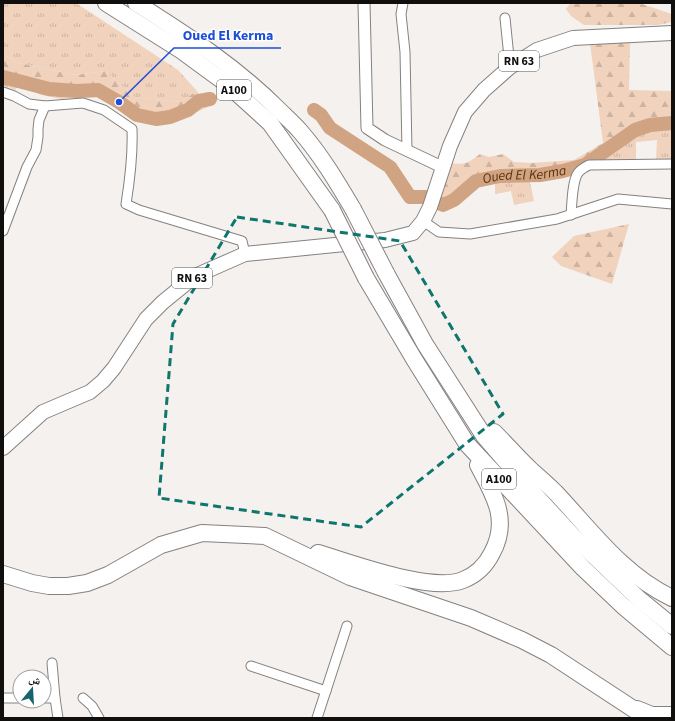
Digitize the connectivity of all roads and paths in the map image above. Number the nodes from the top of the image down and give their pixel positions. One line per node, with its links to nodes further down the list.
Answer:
1 (106, 3): 19 (highway, A100 / A100, bridge)
2 (136, 3): 18 (highway, A100 / A100, bridge)
3 (364, 3): 10 (street)
4 (403, 3): 10 (street)
5 (505, 18): 7 (street)
6 (672, 33): 7 (main road, RN 63)
7 (510, 67): 12 (main road, RN 63)
8 (3, 92): 9 (street)
9 (45, 106): 16 (street); 17 (street)
10 (407, 151): 12 (street)
11 (672, 164): 14 (street)
12 (442, 167): 15 (main road, RN 63)
13 (672, 204): 14 (street)
14 (571, 215): 15 (street)
15 (423, 221): 17 (main road, RN 63)
16 (3, 231)
17 (245, 254): 20 (main road, RN 63)
18 (425, 344): 23 (highway); 25 (highway, A100 / A100)
19 (467, 444): 21 (highway); 26 (highway, A100 / A100)
20 (3, 448)
21 (265, 536): 22 (highway); 30 (highway)
22 (4, 575)
23 (672, 598)
24 (347, 626): 29 (street)
25 (672, 626)
26 (672, 647)
27 (52, 663): 31 (street)
28 (251, 666): 29 (street)
29 (326, 691): 36 (street)
30 (606, 692): 33 (highway); 37 (highway)
31 (55, 698): 34 (street)
32 (83, 698): 35 (street)
33 (672, 715)
34 (58, 718)
35 (99, 718)
36 (317, 718)
37 (647, 718)

